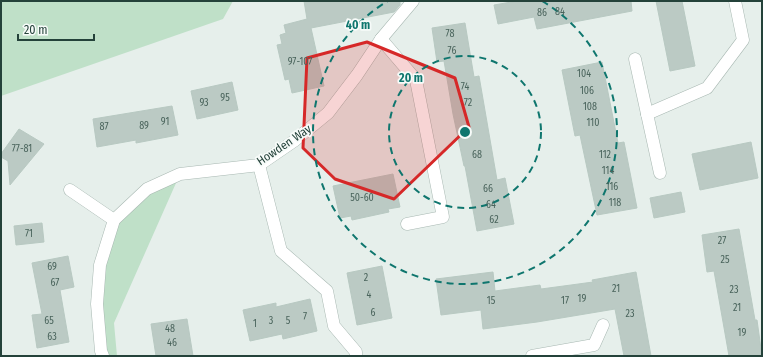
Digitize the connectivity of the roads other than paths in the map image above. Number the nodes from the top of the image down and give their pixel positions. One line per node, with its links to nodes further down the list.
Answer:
1 (413, 1): 3 (street, Howden Way)
2 (735, 1): 5 (street)
3 (381, 39): 6 (street, Howden Way); 10 (street)
4 (635, 59): 5 (street)
5 (647, 114): 7 (street)
6 (259, 165): 9 (street, Howden Way); 14 (street)
7 (660, 173)
8 (70, 190): 9 (street)
9 (114, 220): 13 (street, Howden Way)
10 (407, 224)
11 (603, 325): 12 (street)
12 (594, 351): 15 (street)
13 (103, 356)
14 (356, 356)
15 (532, 356)

